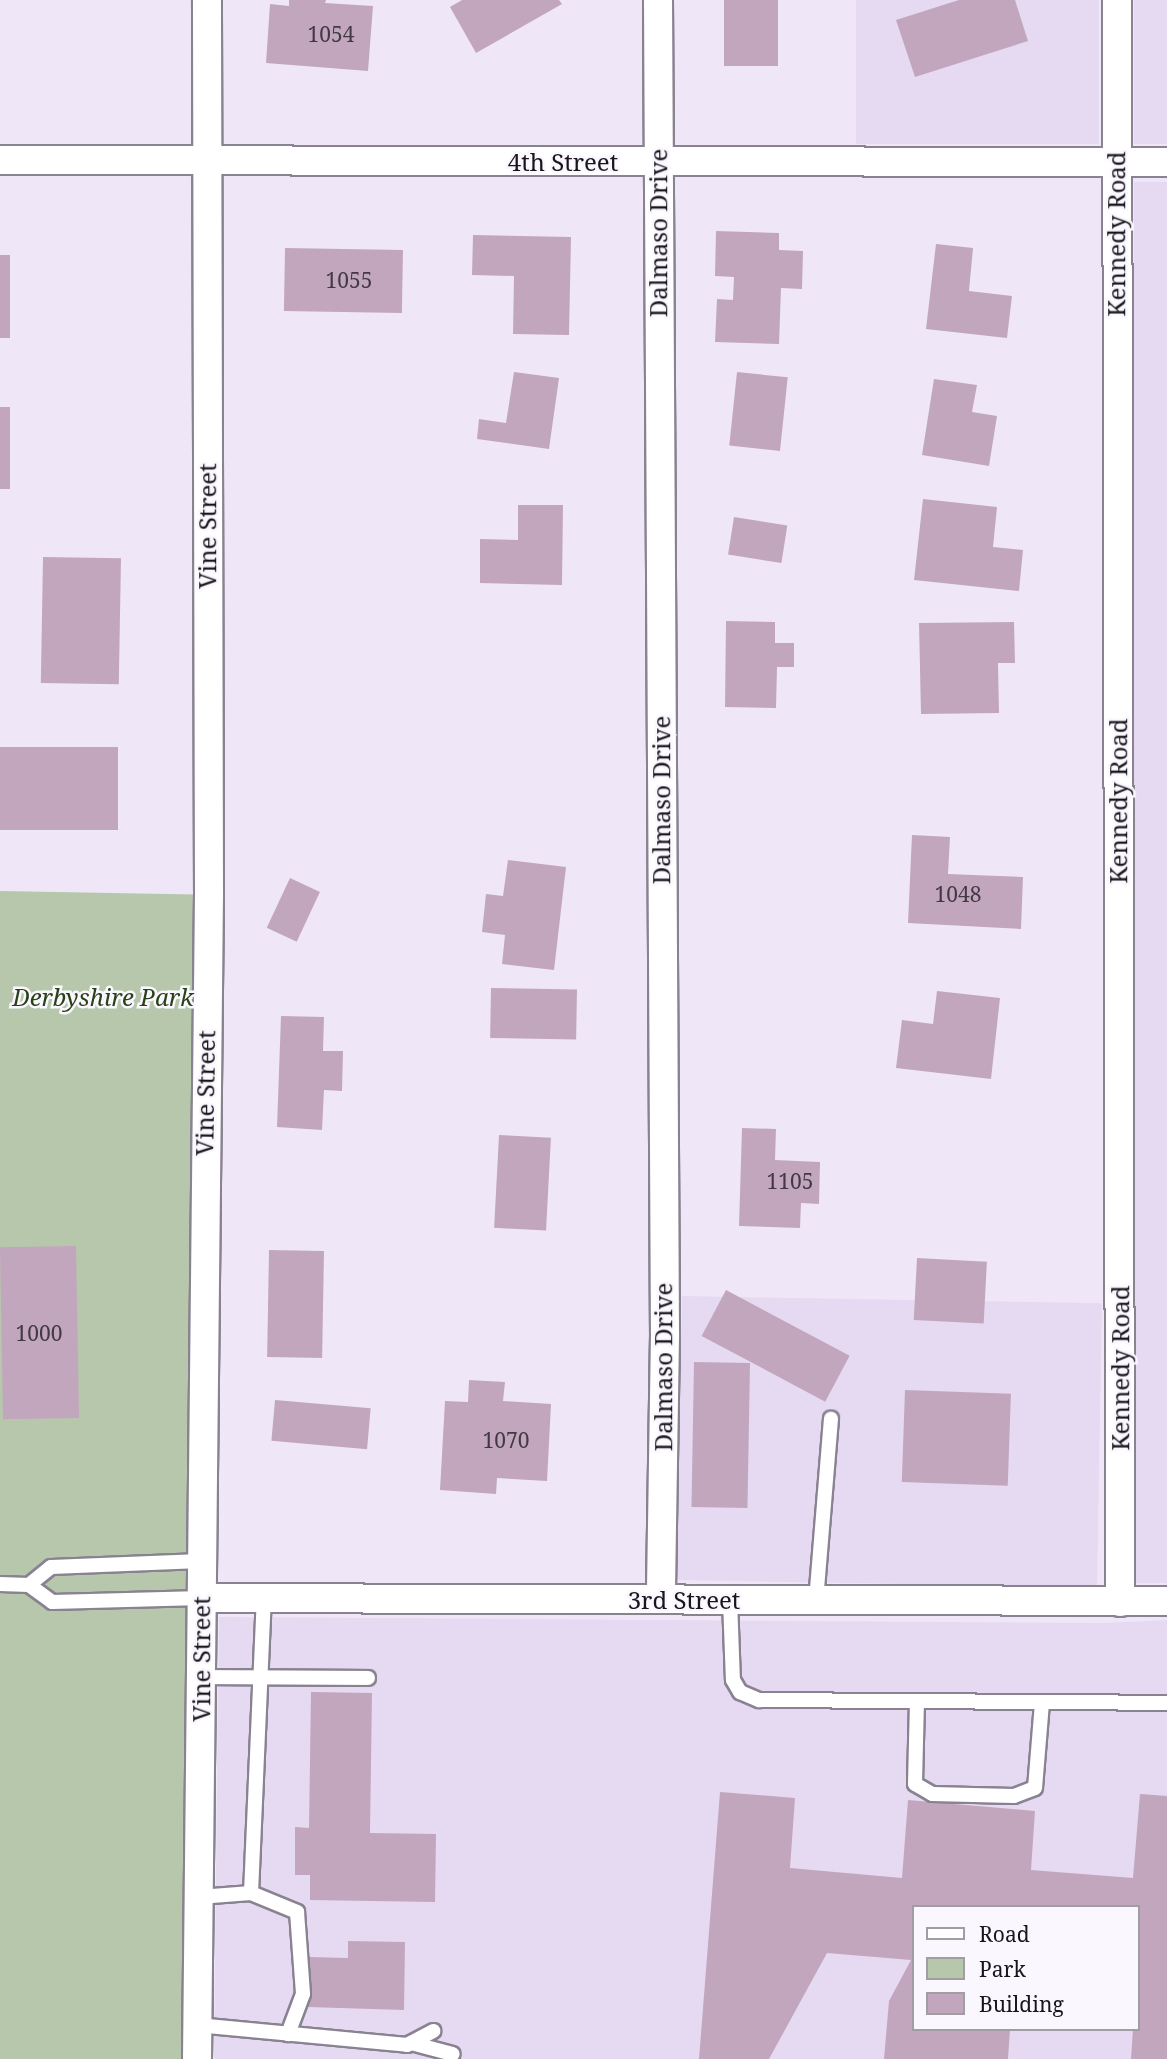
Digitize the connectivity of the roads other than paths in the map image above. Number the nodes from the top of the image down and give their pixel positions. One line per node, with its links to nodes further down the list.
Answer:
1 (207, 0): 5 (street, Vine Street)
2 (658, 0): 7 (street, Dalmaso Drive)
3 (1116, 0): 8 (street, Kennedy Road)
4 (0, 160): 5 (street, 4th Street)
5 (207, 161): 7 (street, 4th Street); 10 (street, Vine Street)
6 (1167, 162): 8 (street, 4th Street)
7 (657, 163): 8 (street, 4th Street); 15 (street, Dalmaso Drive)
8 (1116, 163): 19 (street, Kennedy Road)
9 (831, 1419): 17 (lane)
10 (201, 1561): 12 (lane); 13 (street, Vine Street)
11 (0, 1584): 12 (lane)
12 (29, 1585): 13 (lane)
13 (202, 1598): 14 (street, 3rd Street); 20 (street, Vine Street)
14 (264, 1598): 15 (street, 3rd Street); 21 (lane)
15 (661, 1600): 16 (street, 3rd Street)
16 (730, 1600): 17 (street, 3rd Street); 23 (lane)
17 (816, 1601): 19 (street, 3rd Street)
18 (1167, 1601): 19 (street, 3rd Street)
19 (1120, 1602)
20 (201, 1676): 21 (lane); 27 (street, Vine Street)
21 (261, 1677): 22 (lane); 26 (lane)
22 (368, 1678)
23 (917, 1701): 24 (lane); 24 (lane)
24 (1042, 1702): 25 (lane)
25 (1167, 1703)
26 (251, 1893): 27 (lane); 30 (lane)
27 (199, 1897): 28 (street, Vine Street)
28 (197, 2025): 30 (lane); 33 (street, Vine Street)
29 (433, 2031): 31 (lane)
30 (288, 2034): 31 (lane)
31 (411, 2043): 32 (lane)
32 (453, 2054)
33 (197, 2059)

